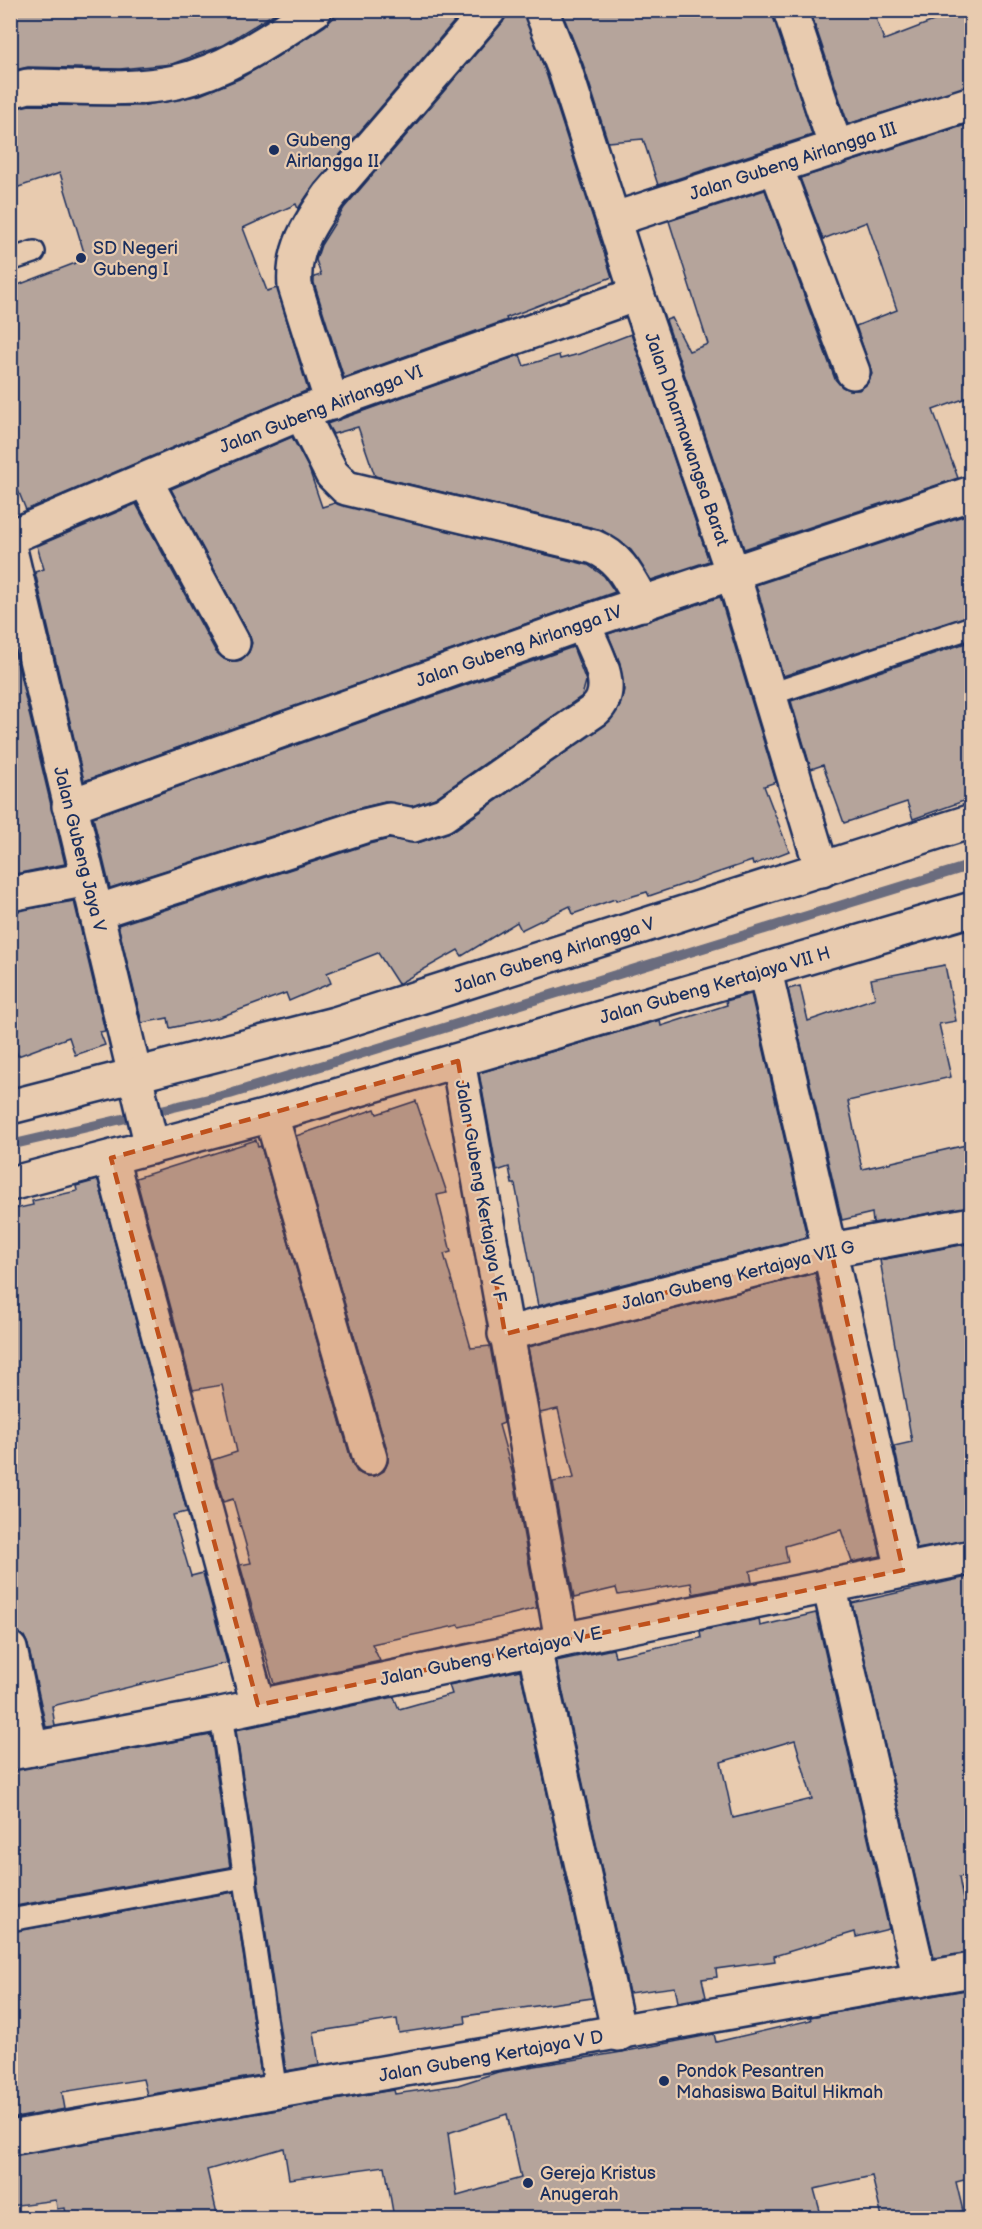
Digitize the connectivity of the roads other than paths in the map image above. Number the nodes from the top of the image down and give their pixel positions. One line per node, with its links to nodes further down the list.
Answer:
1 (315, 10): 5 (street)
2 (489, 10): 14 (street)
3 (541, 10): 9 (street, Jalan Dharmawangsa Barat)
4 (791, 14): 7 (street)
5 (10, 91)
6 (972, 103): 7 (street, Jalan Gubeng Airlangga III)
7 (836, 148): 8 (street, Jalan Gubeng Airlangga III)
8 (776, 167): 9 (street, Jalan Gubeng Airlangga III); 13 (street)
9 (615, 219): 12 (street, Jalan Dharmawangsa Barat)
10 (34, 252): 11 (lane)
11 (10, 260)
12 (637, 294): 14 (street, Jalan Gubeng Airlangga VI); 20 (street, Jalan Dharmawangsa Barat)
13 (853, 372)
14 (332, 403): 15 (street, Jalan Gubeng Airlangga VI)
15 (301, 413): 16 (street, Jalan Gubeng Airlangga VI); 21 (street)
16 (145, 480): 18 (street, Jalan Gubeng Airlangga VI); 24 (street)
17 (972, 493): 20 (street, Jalan Gubeng Airlangga IV)
18 (10, 537)
19 (10, 550): 26 (street, Jalan Gubeng Jaya V)
20 (733, 574): 21 (street, Jalan Gubeng Airlangga IV); 25 (street, Jalan Dharmawangsa Barat)
21 (643, 604): 22 (street, Jalan Gubeng Airlangga IV)
22 (583, 623): 26 (street, Jalan Gubeng Airlangga IV); 32 (street)
23 (972, 627): 25 (lane)
24 (233, 643)
25 (768, 695): 28 (street, Jalan Dharmawangsa Barat)
26 (69, 806): 29 (street, Jalan Gubeng Jaya V)
27 (972, 821): 28 (street, Jalan Gubeng Airlangga V)
28 (822, 870): 35 (street, Jalan Gubeng Airlangga V)
29 (88, 879): 30 (street); 32 (street, Jalan Gubeng Jaya V)
30 (10, 894)
31 (971, 911): 33 (street, Jalan Gubeng Kertajaya VII H)
32 (96, 912): 35 (street, Jalan Gubeng Jaya V)
33 (765, 971): 34 (street, Jalan Gubeng Kertajaya VII H); 42 (street)
34 (458, 1061): 37 (street, Jalan Gubeng Kertajaya V F); 43 (street, Jalan Gubeng Kertajaya V F)
35 (135, 1086): 36 (street, Jalan Gubeng Airlangga V); 38 (street, Jalan Gubeng Jaya V)
36 (10, 1107)
37 (271, 1115): 38 (street, Jalan Gubeng Kertajaya V F); 44 (street)
38 (150, 1139): 39 (street, Jalan Gubeng Kertajaya V F)
39 (111, 1158): 40 (street, Jalan Gubeng Kertajaya V F); 50 (street)
40 (10, 1184)
41 (972, 1224): 42 (street, Jalan Gubeng Kertajaya VII G)
42 (831, 1250): 43 (street, Jalan Gubeng Kertajaya VII G); 46 (street)
43 (505, 1334): 48 (street, Jalan Gubeng Kertajaya V F)
44 (370, 1458)
45 (972, 1557): 46 (street, Jalan Gubeng Kertajaya V E)
46 (903, 1570): 47 (street, Jalan Gubeng Kertajaya V E)
47 (829, 1585): 48 (street, Jalan Gubeng Kertajaya V E); 56 (street)
48 (548, 1644): 50 (street, Jalan Gubeng Kertajaya V E); 57 (street, Jalan Gubeng Kertajaya V F)
49 (10, 1649): 52 (street)
50 (258, 1706): 51 (street, Jalan Gubeng Kertajaya V E)
51 (221, 1714): 52 (street, Jalan Gubeng Kertajaya V E); 53 (lane)
52 (21, 1751)
53 (246, 1877): 54 (lane); 58 (lane)
54 (10, 1920)
55 (972, 1970): 56 (street, Jalan Gubeng Kertajaya V D)
56 (920, 1980): 57 (street, Jalan Gubeng Kertajaya V D)
57 (619, 2034): 58 (street, Jalan Gubeng Kertajaya V D)
58 (276, 2093): 59 (street, Jalan Gubeng Kertajaya V D)
59 (10, 2138)

